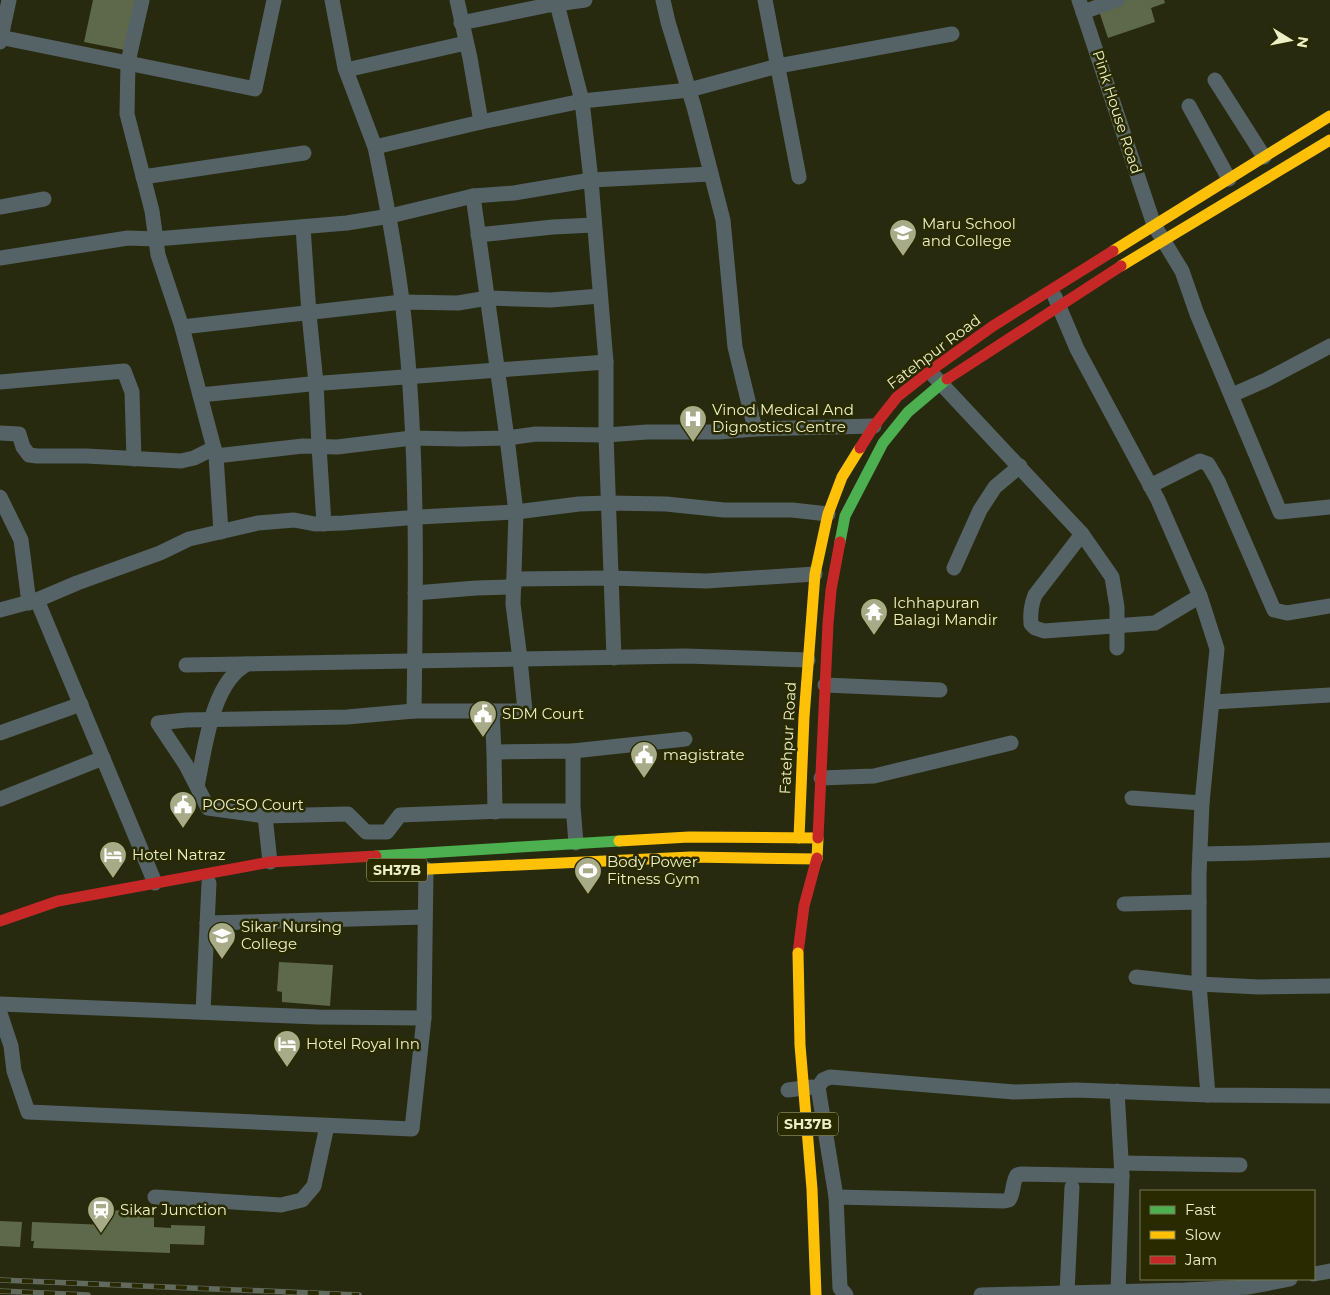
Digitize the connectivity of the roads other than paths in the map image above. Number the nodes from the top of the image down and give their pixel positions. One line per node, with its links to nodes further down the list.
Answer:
1 (9, 0): 14 (street)
2 (142, 0): 16 (street)
3 (274, 0): 16 (street)
4 (332, 0): 18 (street)
5 (457, 0): 12 (street)
6 (586, 0): 10 (street)
7 (663, 0): 20 (street)
8 (1117, 0): 11 (street)
9 (768, 1): 17 (street)
10 (557, 2): 12 (street); 21 (street)
11 (1082, 6): 39 (street, Pink House Road)
12 (462, 23): 15 (street)
13 (952, 34): 17 (street)
14 (0, 39): 16 (street)
15 (466, 43): 18 (street); 24 (street)
16 (128, 62): 30 (street)
17 (778, 66): 20 (street); 31 (street)
18 (346, 70): 26 (street)
19 (1215, 80): 28 (street)
20 (689, 90): 21 (street); 29 (street)
21 (582, 101): 24 (street); 33 (street)
22 (1189, 106): 32 (street)
23 (1330, 116): 28 (main road, Fatehpur Road)
24 (481, 122): 26 (street)
25 (1330, 140): 43 (main road)
26 (375, 147): 37 (street)
27 (304, 153): 30 (street)
28 (1264, 157): 32 (main road, Fatehpur Road)
29 (711, 174): 33 (street); 63 (street)
30 (143, 176): 42 (street)
31 (799, 177)
32 (1229, 179): 39 (main road, Fatehpur Road)
33 (592, 180): 34 (street); 38 (street)
34 (473, 196): 37 (street); 41 (street)
35 (44, 199): 36 (street)
36 (0, 207)
37 (390, 216): 40 (street); 48 (street)
38 (594, 225): 41 (street); 46 (street)
39 (1154, 225): 43 (street, Pink House Road); 45 (main road, Fatehpur Road)
40 (303, 227): 42 (street); 50 (street)
41 (478, 235): 47 (street)
42 (156, 239): 44 (street); 51 (street)
43 (1163, 241): 49 (main road); 60 (street, Pink House Road)
44 (0, 258)
45 (1052, 289): 49 (street); 55 (main road, Fatehpur Road)
46 (600, 296): 47 (street); 53 (street)
47 (488, 298): 48 (street); 54 (street)
48 (402, 302): 50 (street); 56 (street)
49 (1059, 307): 58 (main road); 72 (street)
50 (309, 314): 51 (street); 59 (street)
51 (182, 327): 61 (street)
52 (1330, 346): 60 (street)
53 (606, 362): 54 (street); 65 (street)
54 (498, 370): 56 (street); 67 (street)
55 (930, 371): 58 (street); 62 (main road, Fatehpur Road)
56 (409, 377): 59 (street); 66 (street)
57 (0, 382): 70 (street)
58 (941, 383): 71 (street); 99 (main road)
59 (316, 384): 61 (street); 68 (street)
60 (1232, 395): 75 (street, Pink House Road)
61 (200, 396): 69 (street)
62 (874, 426): 63 (street); 77 (main road, Fatehpur Road)
63 (755, 429): 65 (street)
64 (0, 433): 70 (street)
65 (606, 435): 67 (street); 74 (street)
66 (412, 438): 67 (street); 68 (street); 78 (street)
67 (507, 438): 76 (street)
68 (318, 446): 69 (street); 79 (street)
69 (215, 452): 70 (street); 80 (street)
70 (134, 459)
71 (1020, 466): 81 (street); 82 (street)
72 (1150, 486): 87 (street); 89 (street)
73 (0, 497): 88 (street)
74 (608, 503): 76 (street); 77 (street); 84 (street)
75 (1330, 507)
76 (516, 512): 78 (street); 85 (street)
77 (828, 514): 83 (main road, Fatehpur Road)
78 (416, 517): 79 (street); 86 (street)
79 (324, 524): 80 (street)
80 (221, 532): 88 (street)
81 (1082, 534): 91 (street); 91 (street)
82 (954, 568)
83 (815, 574): 84 (street); 95 (main road, Fatehpur Road)
84 (611, 578): 85 (street); 93 (street)
85 (514, 583): 86 (street); 94 (street)
86 (415, 593): 96 (street)
87 (1200, 596): 91 (street); 102 (street)
88 (33, 601): 90 (street); 103 (street)
89 (1330, 606)
90 (0, 610)
91 (1116, 625): 92 (street)
92 (1117, 648)
93 (614, 658): 94 (street); 95 (street)
94 (520, 659): 96 (street); 105 (street)
95 (808, 660): 121 (main road, Fatehpur Road)
96 (415, 661): 98 (street); 104 (street)
97 (186, 664): 98 (street)
98 (246, 664): 106 (street)
99 (825, 685): 100 (street); 113 (main road)
100 (940, 690)
101 (1330, 695): 102 (street)
102 (1213, 702): 117 (street)
103 (81, 704): 107 (street); 112 (street)
104 (414, 711): 105 (street); 106 (street)
105 (492, 711): 111 (street)
106 (212, 719): 114 (street); 114 (street)
107 (0, 733)
108 (686, 739): 110 (street)
109 (1011, 743): 113 (street)
110 (573, 751): 111 (street); 119 (street)
111 (494, 752): 118 (street)
112 (103, 758): 116 (street); 132 (street)
113 (821, 778): 122 (main road)
114 (196, 786): 120 (street)
115 (1132, 798): 117 (street)
116 (0, 799)
117 (1202, 803): 125 (street)
118 (495, 812): 119 (street); 120 (street)
119 (573, 812): 123 (street)
120 (265, 816): 128 (street)
121 (799, 838): 122 (main road, SH37B); 123 (main road, SH37B); 126 (main road, SH37B)
122 (818, 838): 127 (main road, SH37B)
123 (576, 843): 128 (main road, SH37B)
124 (1330, 850): 125 (street)
125 (1200, 854): 134 (street)
126 (799, 858): 127 (main road, SH37B); 129 (main road, SH37B); 136 (main road, SH37B)
127 (817, 859): 136 (main road, SH37B)
128 (270, 862): 132 (main road, SH37B)
129 (426, 869): 130 (main road, SH37B); 137 (street)
130 (378, 871)
131 (255, 877): 133 (main road)
132 (155, 883): 138 (main road, SH37B)
133 (209, 883): 139 (street); 140 (main road)
134 (1199, 902): 135 (street); 142 (street)
135 (1124, 904)
136 (804, 906): 166 (main road, SH37B, bridge)
137 (425, 917): 139 (street); 147 (street)
138 (0, 921)
139 (207, 922): 145 (street)
140 (0, 931)
141 (1136, 977): 142 (street)
142 (1199, 984): 143 (street); 153 (street)
143 (1330, 986)
144 (0, 1004): 145 (street)
145 (203, 1012): 147 (street)
146 (0, 1013): 149 (street)
147 (424, 1018): 155 (street)
148 (0, 1056): 149 (street)
149 (14, 1071): 155 (street)
150 (818, 1087): 151 (street); 152 (street); 160 (street)
151 (788, 1090)
152 (1117, 1091): 153 (street); 157 (street)
153 (1208, 1095): 154 (street)
154 (1330, 1096)
155 (327, 1126): 159 (street)
156 (1240, 1165): 157 (street)
157 (1122, 1170): 160 (street); 164 (street)
158 (1072, 1187): 165 (street)
159 (155, 1197)
160 (836, 1197): 167 (street)
161 (1330, 1271): 162 (street)
162 (1315, 1274)
163 (1285, 1280): 164 (street)
164 (1118, 1292): 165 (street)
165 (1067, 1293): 168 (street)
166 (816, 1295)
167 (846, 1295)
168 (981, 1295)

